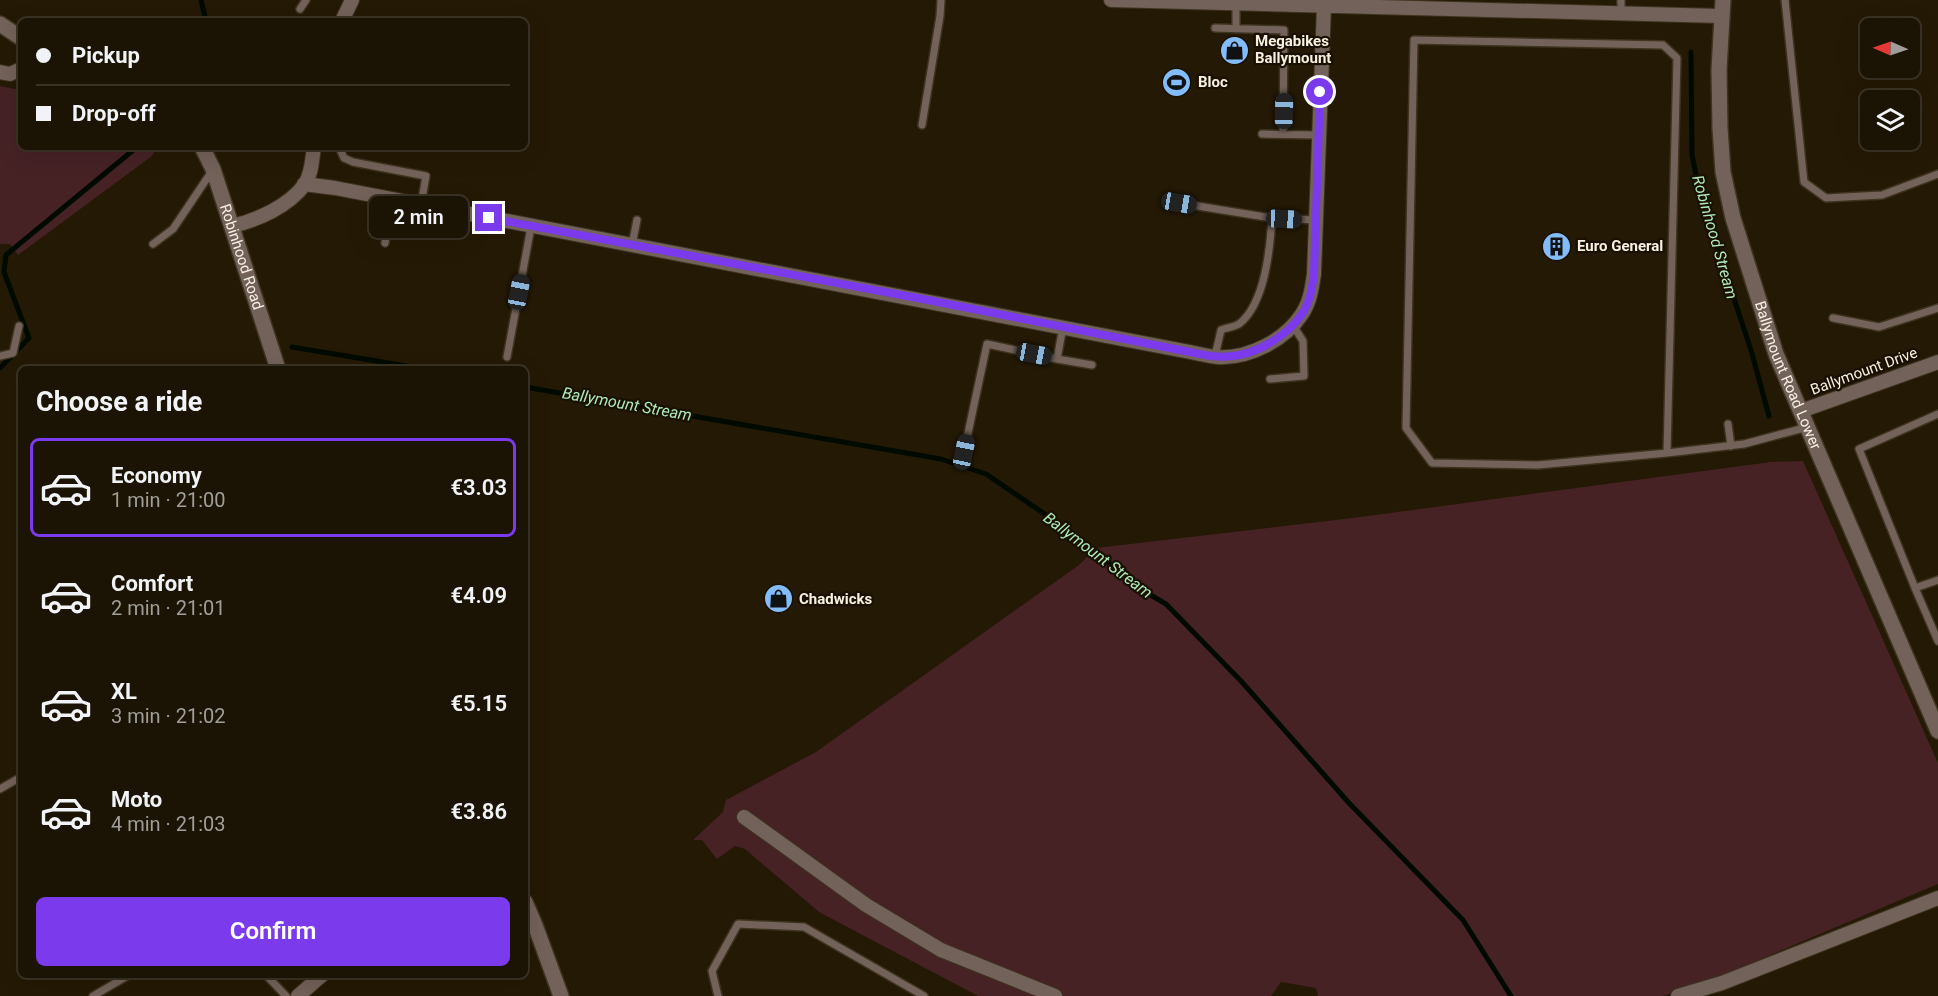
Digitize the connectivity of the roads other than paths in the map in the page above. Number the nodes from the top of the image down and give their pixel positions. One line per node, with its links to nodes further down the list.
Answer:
1 (306, 0): 11 (lane)
2 (352, 0): 12 (street)
3 (941, 0): 19 (lane)
4 (1111, 0): 7 (street)
5 (1785, 0): 27 (lane)
6 (1292, 3): 7 (street); 8 (street)
7 (1236, 4): 15 (lane)
8 (1323, 6): 9 (street); 22 (street)
9 (1621, 6): 10 (street)
10 (1722, 8): 53 (street, Ballymount Road Lower)
11 (300, 9)
12 (343, 18)
13 (0, 24): 16 (street)
14 (1215, 28): 15 (lane)
15 (1236, 29): 21 (lane)
16 (18, 36)
17 (18, 70): 18 (street)
18 (0, 72)
19 (922, 125)
20 (1262, 134): 21 (lane)
21 (1283, 134): 22 (lane)
22 (1319, 135): 34 (street)
23 (204, 150): 26 (street, Robinhood Road)
24 (313, 150): 28 (street)
25 (340, 150): 31 (lane)
26 (213, 169): 35 (street, Robinhood Road); 38 (lane)
27 (1938, 174)
28 (304, 184): 29 (street); 35 (street)
29 (393, 199): 31 (street); 37 (lane)
30 (1179, 203): 32 (lane)
31 (421, 205): 36 (street)
32 (1272, 218): 34 (lane); 46 (lane)
33 (637, 220): 39 (lane)
34 (1316, 220): 42 (street)
35 (232, 226): 51 (street, Robinhood Road)
36 (531, 227): 39 (street); 47 (lane)
37 (385, 243)
38 (153, 244)
39 (632, 245): 44 (street)
40 (1938, 308): 41 (lane)
41 (1833, 318)
42 (1292, 324): 46 (street); 52 (lane)
43 (19, 326): 45 (lane)
44 (1063, 327): 46 (street); 48 (lane)
45 (0, 356)
46 (1215, 356)
47 (507, 357)
48 (1057, 359): 50 (lane); 58 (lane)
49 (1938, 362): 53 (street, Ballymount Drive)
50 (1092, 365)
51 (277, 366)
52 (1270, 379)
53 (1802, 411): 56 (street, Ballymount Road Lower)
54 (1938, 414): 61 (lane)
55 (1728, 424): 57 (lane)
56 (1808, 427): 57 (lane); 63 (street, Ballymount Road Lower)
57 (1731, 446): 59 (lane)
58 (964, 452)
59 (1667, 453): 59 (lane)
60 (1938, 580): 61 (lane)
61 (1915, 588): 62 (lane)
62 (1938, 641)
63 (1938, 731)
64 (18, 779): 65 (lane)
65 (0, 789)
66 (744, 817): 78 (street)
67 (1938, 898): 79 (street)
68 (528, 909): 75 (street)
69 (124, 978): 72 (lane)
70 (269, 978): 73 (lane)
71 (319, 978): 74 (street)
72 (93, 996)
73 (286, 996)
74 (298, 996)
75 (561, 996)
76 (718, 996): 77 (lane)
77 (924, 996)
78 (1055, 996)
79 (1678, 996)

